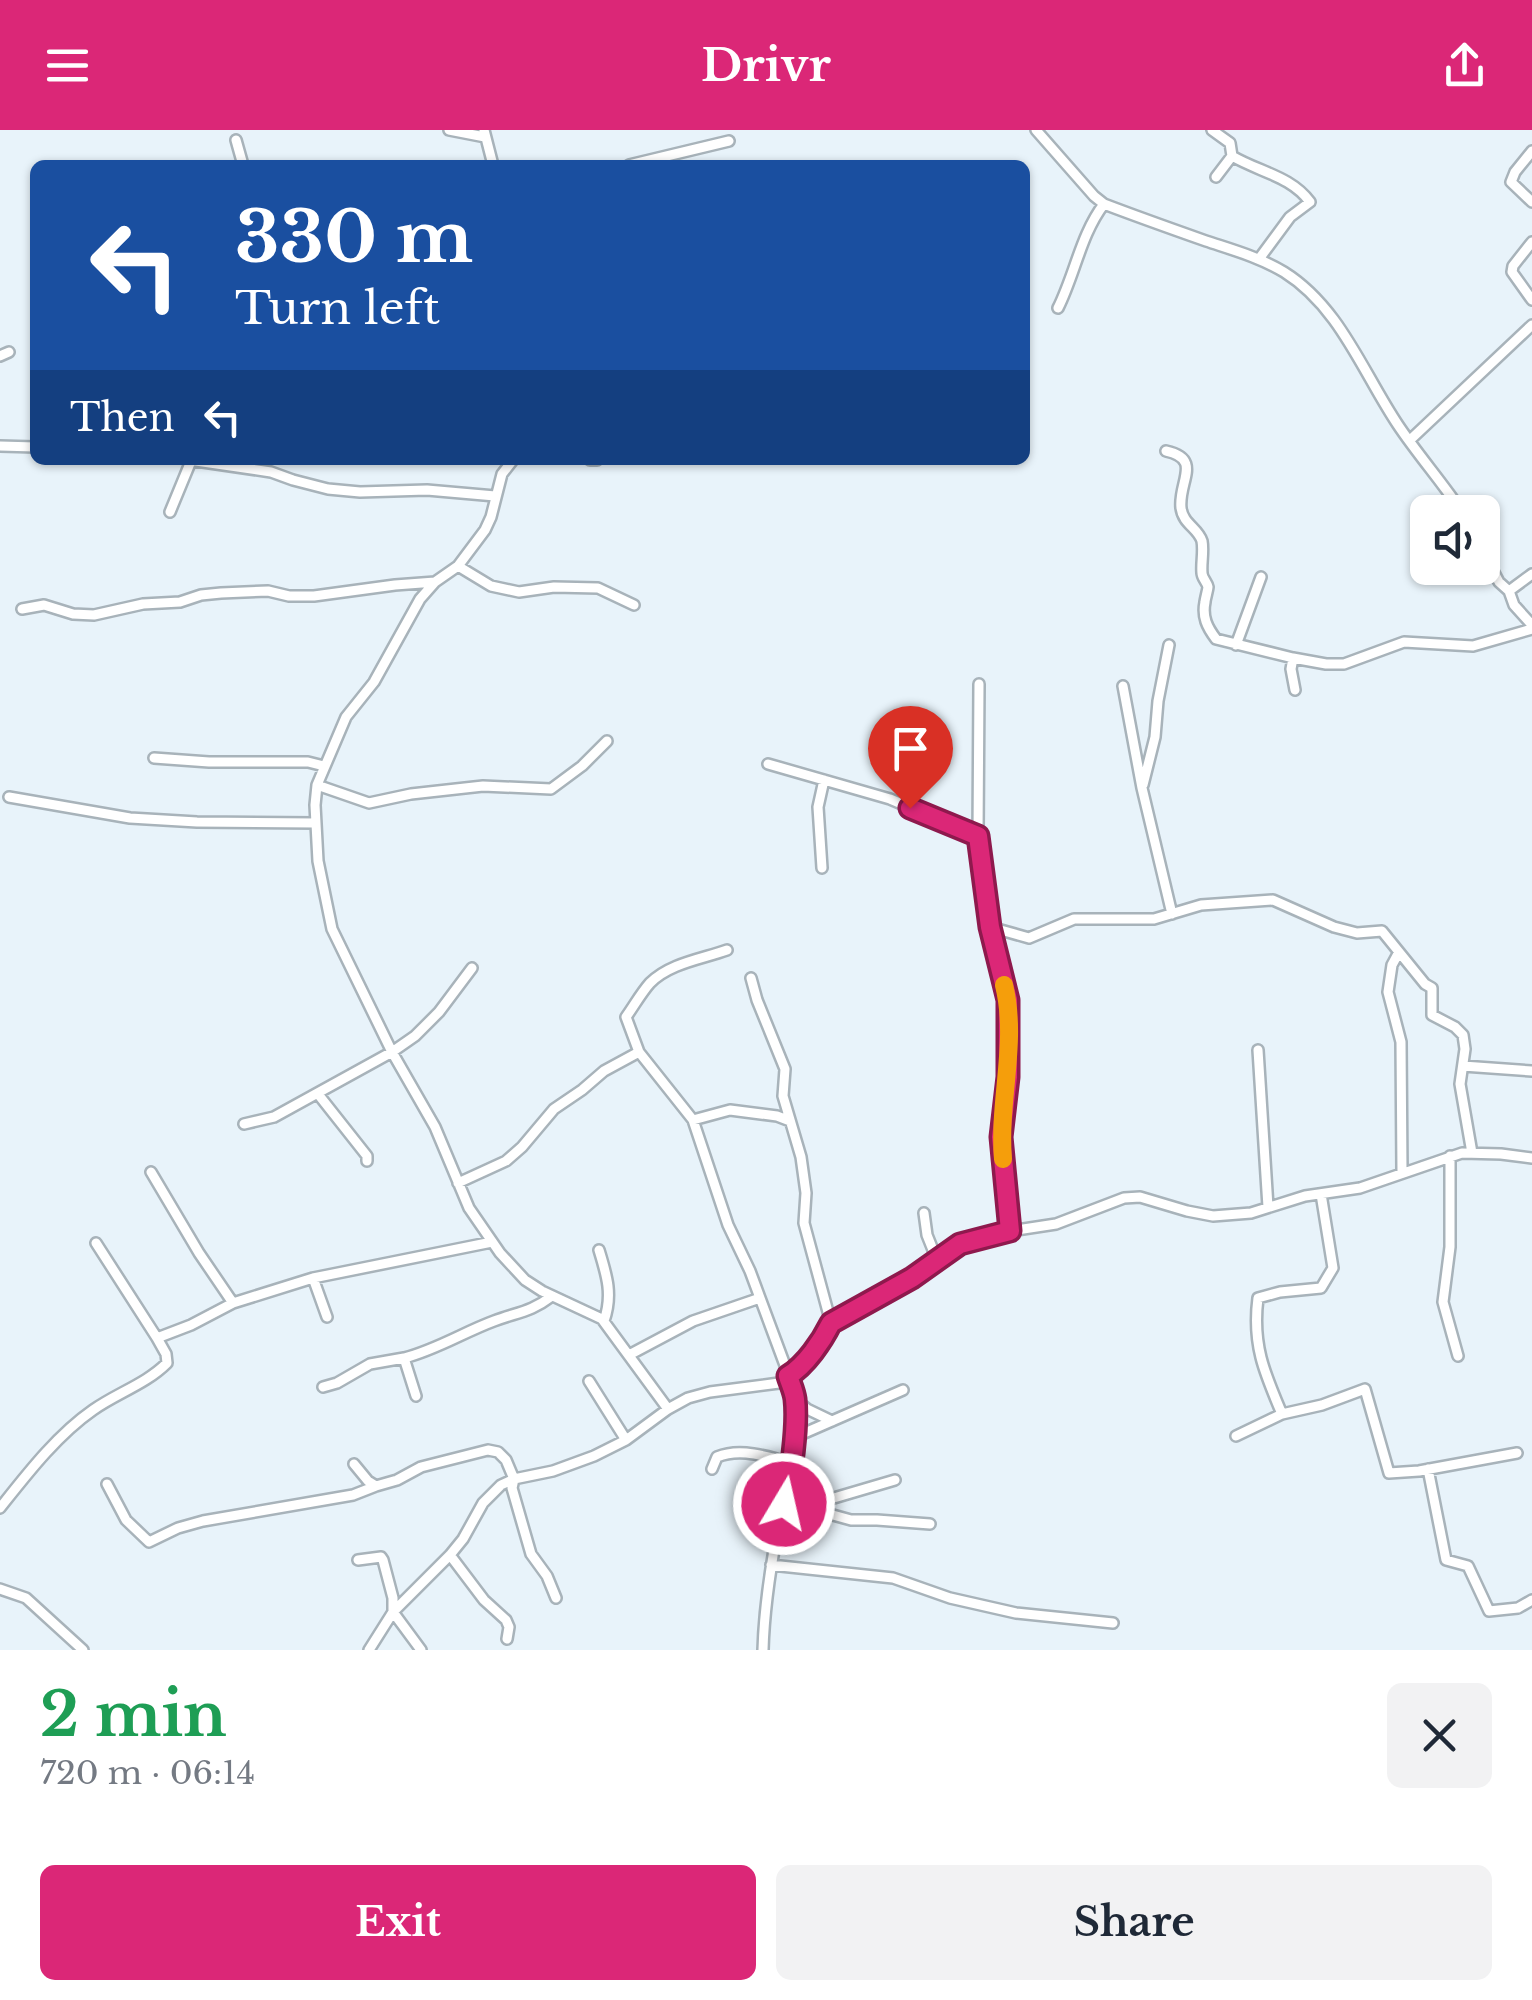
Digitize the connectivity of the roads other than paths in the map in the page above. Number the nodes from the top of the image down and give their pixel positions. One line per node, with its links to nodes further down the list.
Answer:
1 (449, 130): 4 (street)
2 (1036, 130): 14 (street)
3 (1212, 130): 8 (street)
4 (485, 133): 10 (street)
5 (236, 140): 9 (street)
6 (729, 141): 11 (street)
7 (1532, 151): 13 (street)
8 (1232, 156): 12 (street); 16 (street)
9 (242, 160)
10 (492, 160)
11 (651, 160)
12 (1216, 177)
13 (1532, 202)
14 (1104, 204): 16 (street); 18 (street)
15 (1532, 242): 17 (street)
16 (1259, 259): 20 (street)
17 (1532, 300)
18 (1058, 308)
19 (1532, 325): 20 (street)
20 (1410, 440): 27 (street)
21 (0, 446): 22 (street)
22 (30, 447)
23 (1166, 451): 40 (street)
24 (188, 465): 29 (street)
25 (219, 465): 28 (street)
26 (510, 465): 28 (street)
27 (1450, 495)
28 (496, 496): 30 (street)
29 (170, 512)
30 (458, 566): 33 (street); 36 (street)
31 (1532, 574): 35 (street)
32 (1261, 577): 40 (street)
33 (435, 582): 37 (street); 48 (street)
34 (1500, 583): 35 (street)
35 (1508, 591): 38 (street)
36 (634, 605)
37 (22, 609)
38 (1532, 627): 41 (street)
39 (1169, 645): 51 (street)
40 (1236, 645): 41 (street)
41 (1292, 658): 44 (street)
42 (980, 684): 54 (street)
43 (1123, 686): 51 (street)
44 (1295, 690)
45 (607, 741): 50 (street)
46 (154, 758): 48 (street)
47 (768, 764): 49 (street)
48 (324, 766): 50 (street)
49 (824, 780): 54 (street); 55 (street)
50 (317, 785): 53 (street)
51 (1142, 788): 56 (street)
52 (9, 797): 53 (street)
53 (316, 824): 63 (street)
54 (978, 836): 57 (street)
55 (822, 868)
56 (1172, 914): 57 (street); 59 (street)
57 (990, 927): 81 (street)
58 (727, 950): 64 (street)
59 (1400, 952): 65 (street); 76 (street)
60 (472, 968): 63 (street)
61 (751, 978): 69 (street)
62 (1258, 1050): 79 (street)
63 (392, 1052): 67 (street); 77 (street)
64 (639, 1052): 68 (street); 77 (street)
65 (1464, 1066): 66 (street); 71 (street)
66 (1532, 1072)
67 (318, 1094): 70 (street); 74 (street)
68 (693, 1120): 69 (street); 88 (street)
69 (790, 1121): 92 (street)
70 (244, 1124)
71 (1472, 1152): 72 (street); 73 (street)
72 (1450, 1156): 76 (street); 95 (street)
73 (1532, 1158)
74 (366, 1161)
75 (151, 1172): 89 (street)
76 (1402, 1172): 78 (street)
77 (458, 1183): 82 (street)
78 (1321, 1194): 79 (street); 104 (street)
79 (1268, 1207): 81 (street)
80 (924, 1214): 85 (street)
81 (1010, 1231): 85 (street)
82 (492, 1242): 86 (street); 87 (street)
83 (96, 1243): 93 (street)
84 (599, 1250): 91 (street)
85 (938, 1260): 92 (street)
86 (313, 1278): 89 (street); 90 (street)
87 (552, 1296): 91 (street); 96 (street)
88 (760, 1298): 94 (street); 97 (street)
89 (234, 1303): 93 (street)
90 (327, 1317)
91 (604, 1321): 94 (street)
92 (831, 1323): 97 (street)
93 (157, 1338): 120 (street)
94 (629, 1356): 103 (street)
95 (1458, 1356)
96 (404, 1358): 99 (street); 101 (street)
97 (789, 1377): 102 (street); 103 (street)
98 (589, 1381): 108 (street)
99 (323, 1388)
100 (903, 1390): 105 (street)
101 (416, 1396)
102 (795, 1399): 105 (street); 107 (street)
103 (668, 1409): 108 (street)
104 (1282, 1414): 106 (street); 113 (street)
105 (832, 1421): 107 (street)
106 (1236, 1436)
107 (794, 1438): 110 (street)
108 (626, 1440): 114 (street)
109 (1516, 1453): 113 (street)
110 (790, 1462): 112 (street); 118 (street)
111 (354, 1464): 117 (street)
112 (712, 1469)
113 (1428, 1470): 127 (street)
114 (514, 1479): 117 (street); 122 (street); 126 (street)
115 (895, 1480): 119 (street)
116 (106, 1484): 117 (street)
117 (376, 1486)
118 (788, 1488): 119 (street); 124 (street)
119 (794, 1499): 121 (street)
120 (0, 1508)
121 (930, 1524)
122 (450, 1555): 128 (street); 130 (street)
123 (358, 1560): 128 (street)
124 (771, 1565): 129 (street); 134 (street)
125 (0, 1589): 131 (street)
126 (556, 1598)
127 (1532, 1600)
128 (393, 1612): 132 (street); 133 (street)
129 (1113, 1623)
130 (507, 1639)
131 (83, 1650)
132 (369, 1650)
133 (421, 1650)
134 (763, 1650)

